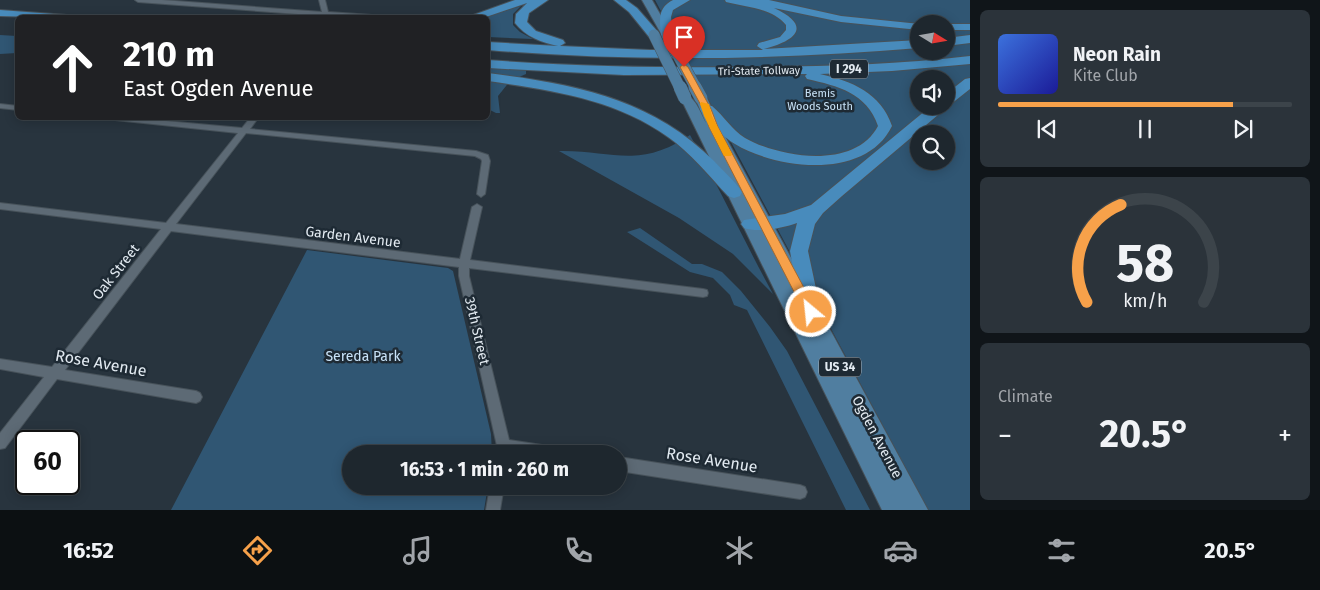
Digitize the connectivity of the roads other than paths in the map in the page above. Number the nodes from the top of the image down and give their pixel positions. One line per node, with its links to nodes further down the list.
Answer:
1 (138, 0): 12 (street)
2 (322, 0): 12 (street)
3 (526, 0): 15 (highway)
4 (543, 0): 27 (highway)
5 (619, 0): 21 (highway)
6 (638, 0): 21 (main road, US 34)
7 (647, 0): 22 (main road, US 34)
8 (685, 0): 22 (highway)
9 (730, 0): 28 (highway)
10 (754, 0): 18 (highway)
11 (0, 13): 13 (highway)
12 (325, 14): 14 (street)
13 (27, 15)
14 (341, 15)
15 (479, 15)
16 (0, 25): 17 (highway)
17 (15, 26)
18 (910, 26)
19 (955, 27): 20 (highway)
20 (970, 27)
21 (654, 35): 35 (main road, US 34, bridge)
22 (667, 35): 35 (main road, US 34, bridge)
23 (970, 40): 24 (highway)
24 (955, 41)
25 (910, 45): 28 (highway, Tri-State Tollway / I 294)
26 (490, 46): 27 (highway, Tri-State Tollway / I 294)
27 (645, 52): 28 (highway, Tri-State Tollway / I 294)
28 (720, 54)
29 (970, 60): 31 (highway, Tri-State Tollway / I 294)
30 (490, 64): 31 (highway, Tri-State Tollway / I 294)
31 (729, 72): 35 (highway)
32 (490, 77): 42 (highway)
33 (970, 82): 34 (highway)
34 (955, 94)
35 (698, 102): 42 (main road, Ogden Avenue / US 34); 47 (main road, Ogden Avenue / US 34)
36 (0, 106): 37 (street)
37 (15, 108)
38 (929, 115): 46 (highway)
39 (136, 120): 41 (street)
40 (252, 120): 41 (street, Oak Street)
41 (244, 130): 43 (street); 48 (street, Oak Street)
42 (734, 192): 47 (main road, Ogden Avenue / US 34)
43 (481, 194)
44 (0, 206): 48 (street, Garden Avenue)
45 (477, 208): 49 (street, 39th Street)
46 (817, 209): 47 (highway); 51 (highway)
47 (757, 224): 51 (main road, Ogden Avenue / US 34); 61 (main road, Ogden Avenue / US 34)
48 (169, 227): 49 (street, Garden Avenue); 53 (street, Oak Street)
49 (464, 265): 50 (street, Garden Avenue); 56 (street, 39th Street)
50 (703, 293)
51 (811, 312): 62 (main road, Ogden Avenue / US 34)
52 (0, 364): 53 (street, Rose Avenue)
53 (55, 372): 54 (street, Rose Avenue); 55 (street, Oak Street)
54 (196, 397)
55 (0, 442)
56 (502, 445)
57 (627, 465): 58 (street, Rose Avenue)
58 (800, 492)
59 (496, 495): 60 (street)
60 (493, 510)
61 (894, 510)
62 (916, 510)

